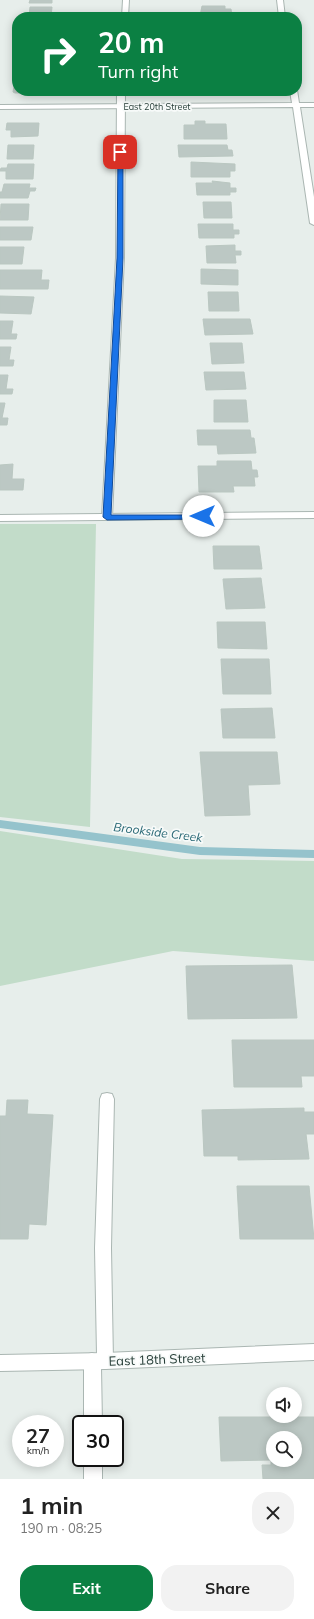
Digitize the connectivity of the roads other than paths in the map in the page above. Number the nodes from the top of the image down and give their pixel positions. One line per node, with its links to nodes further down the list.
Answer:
1 (126, 0): 3 (street)
2 (280, 0): 4 (street)
3 (125, 12)
4 (281, 12)
5 (121, 96): 9 (street)
6 (295, 96): 7 (street)
7 (296, 105): 8 (street, East 20th Street); 9 (street, East 20th Street); 11 (street)
8 (314, 105)
9 (120, 106): 10 (street, East 20th Street); 13 (street)
10 (0, 107)
11 (314, 223)
12 (314, 515): 13 (street)
13 (107, 517): 14 (street)
14 (0, 518)
15 (107, 1099): 17 (street)
16 (314, 1352): 17 (street, East 18th Street)
17 (99, 1361): 18 (street, East 18th Street); 19 (street)
18 (0, 1363)
19 (94, 1415)
20 (93, 1467): 21 (street)
21 (93, 1479)

